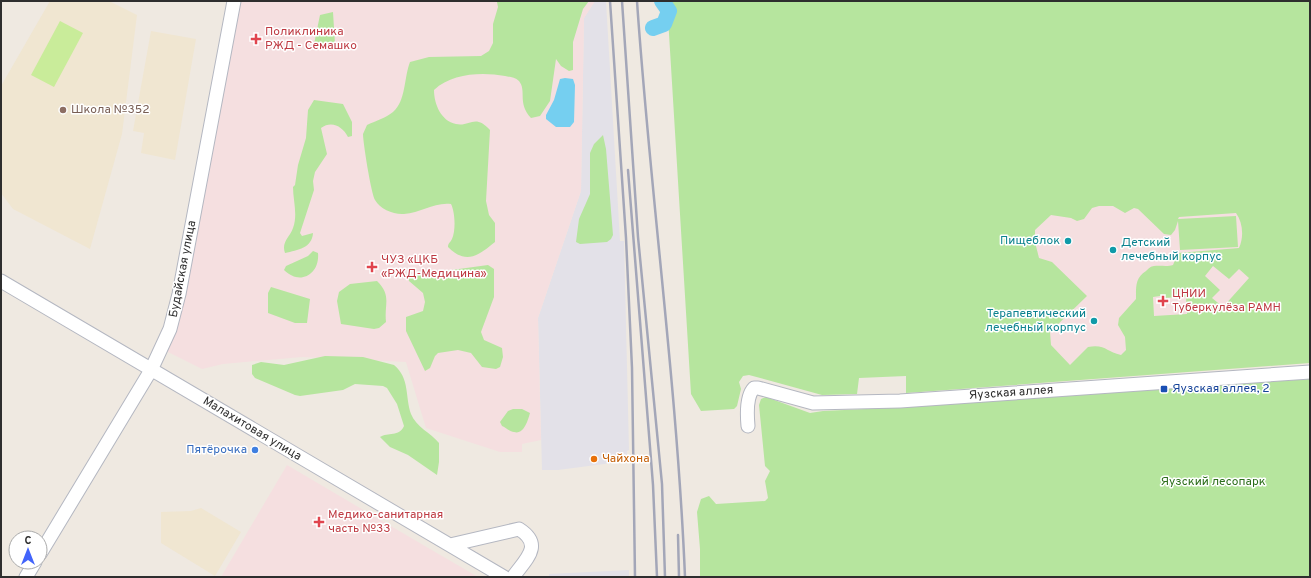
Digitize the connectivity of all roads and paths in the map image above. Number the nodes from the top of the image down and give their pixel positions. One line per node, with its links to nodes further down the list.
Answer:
1 (234, 1): 3 (street, Будайская улица)
2 (1, 281): 3 (street, Малахитовая улица)
3 (151, 370): 6 (street, Будайская улица); 7 (street, Малахитовая улица)
4 (1310, 372): 5 (street, Яузская аллея)
5 (748, 426)
6 (48, 541)
7 (450, 545): 8 (street, Малахитовая улица); 9 (street)
8 (504, 577)
9 (513, 577)

